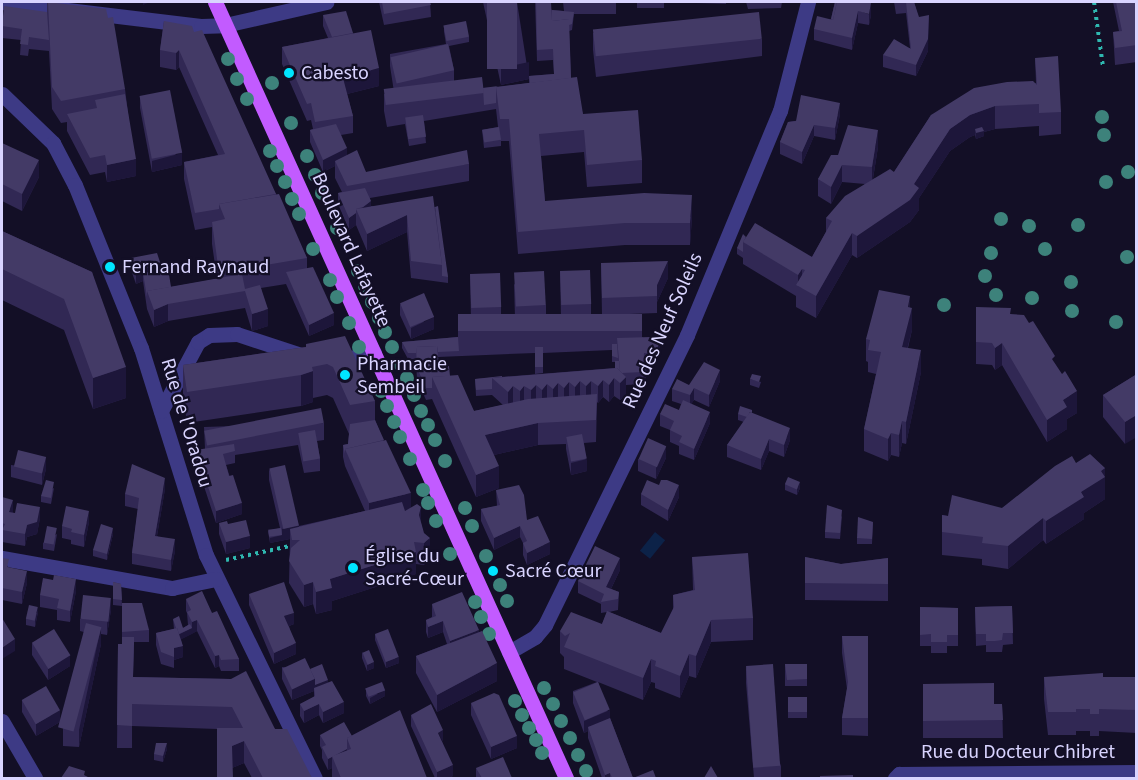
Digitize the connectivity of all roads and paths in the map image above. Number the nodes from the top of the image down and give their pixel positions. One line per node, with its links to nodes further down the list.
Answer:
1 (2, 2): 6 (street)
2 (215, 2): 6 (main road, Boulevard Lafayette)
3 (326, 2): 6 (street)
4 (808, 2): 15 (street, Rue des Neuf Soleils)
5 (1094, 2): 7 (path)
6 (225, 25): 9 (main road, Boulevard Lafayette)
7 (1103, 67)
8 (2, 94): 10 (street, Rue de l'Oradou)
9 (374, 353): 10 (street); 15 (main road, Boulevard Lafayette)
10 (161, 411): 14 (street, Rue de l'Oradou)
11 (302, 543): 13 (path)
12 (2, 558): 14 (street)
13 (228, 560)
14 (216, 579): 20 (street, Rue de l'Oradou)
15 (509, 652): 21 (main road, Boulevard Lafayette)
16 (2, 721): 19 (street)
17 (1137, 772): 18 (street, Rue du Docteur Chibret)
18 (897, 776)
19 (35, 778)
20 (315, 778)
21 (566, 778)

